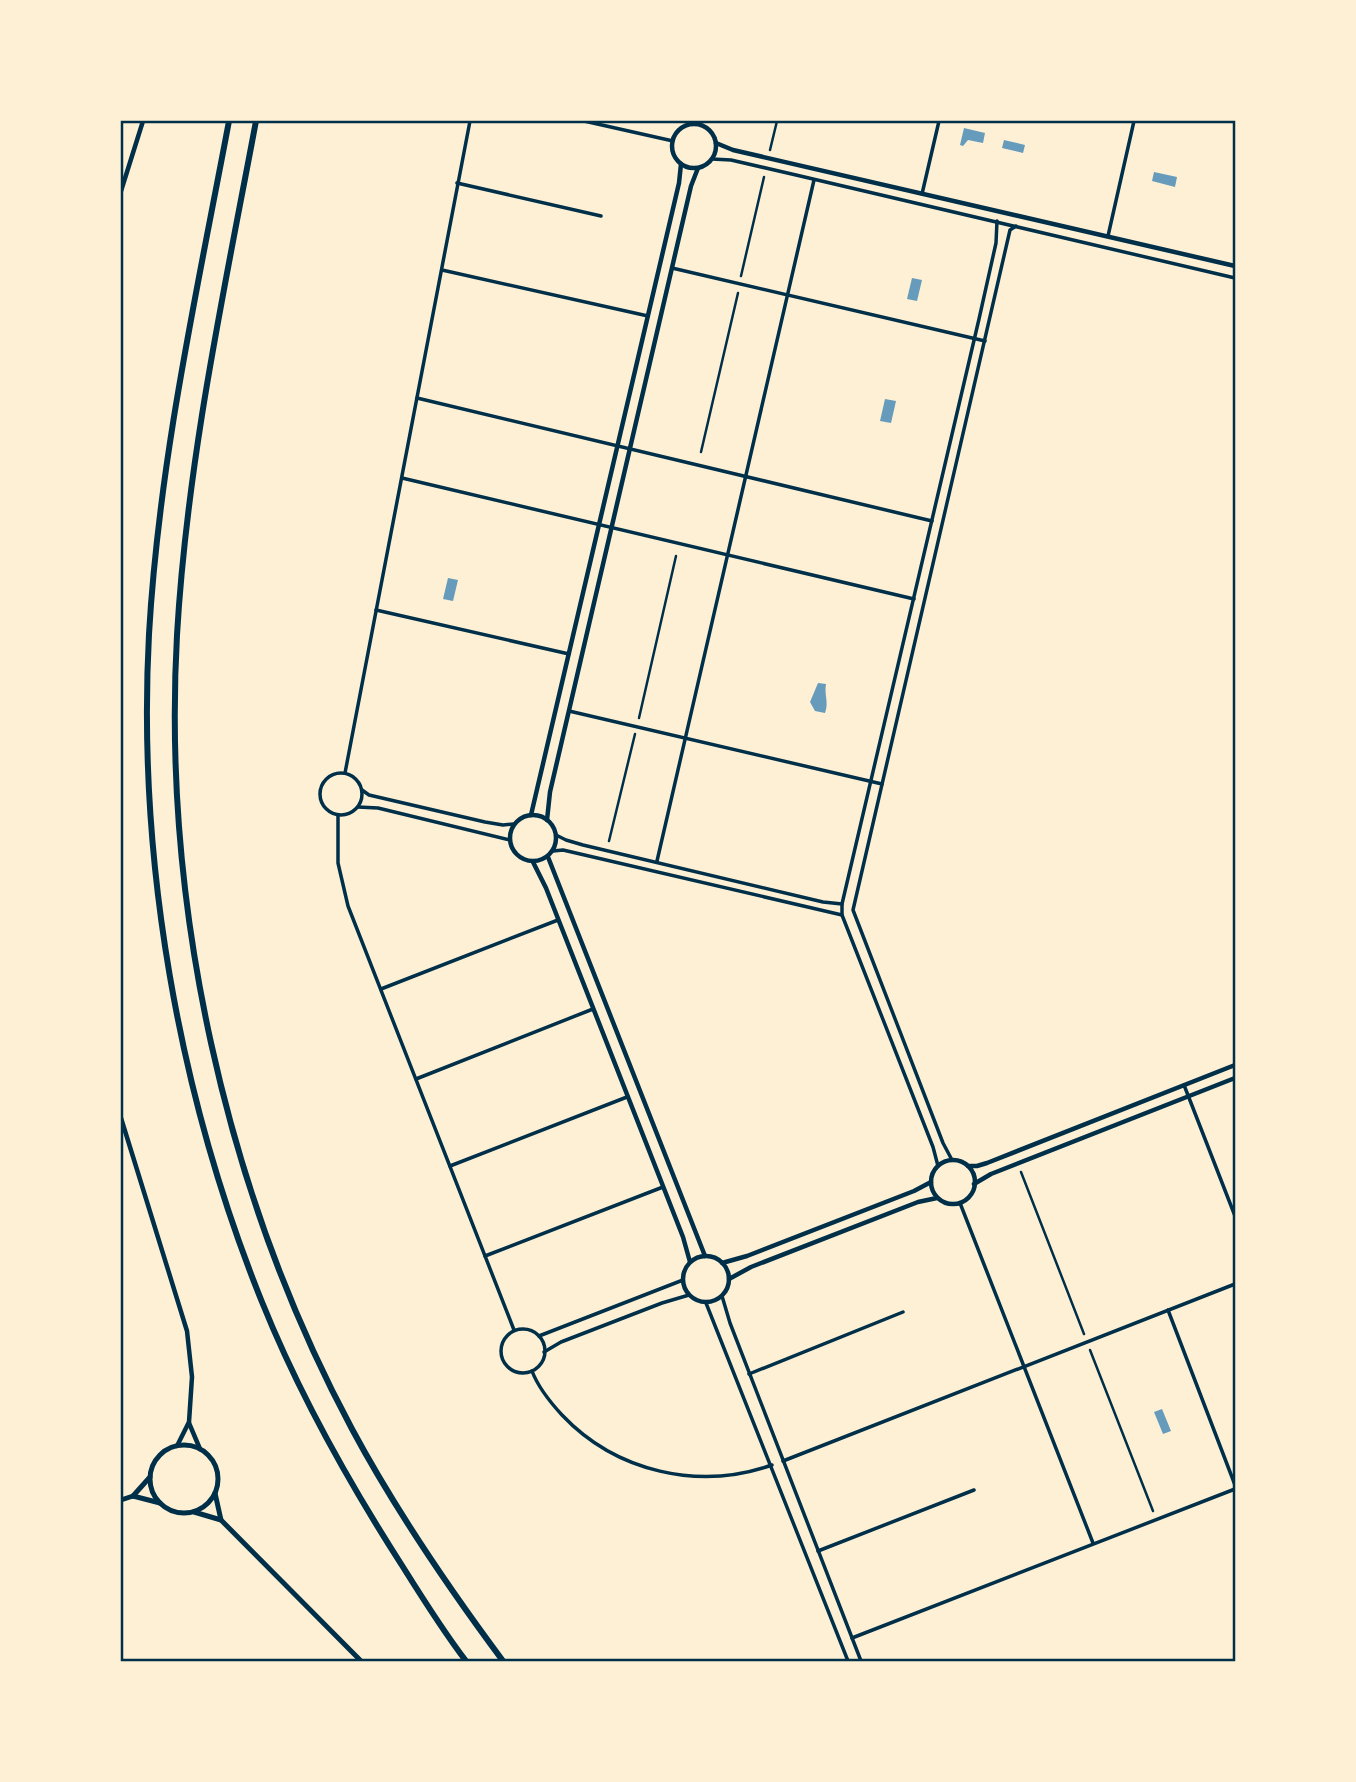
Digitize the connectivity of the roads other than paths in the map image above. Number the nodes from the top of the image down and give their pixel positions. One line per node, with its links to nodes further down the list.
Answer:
1 (144, 121): 21 (main road)
2 (229, 121): 133 (highway)
3 (256, 121): 134 (highway)
4 (470, 121): 20 (street)
5 (584, 121): 12 (street)
6 (707, 121): 11 (main road)
7 (777, 121): 14 (street)
8 (939, 121): 22 (street)
9 (1134, 121): 26 (street)
10 (690, 123): 11 (main road); 12 (main road)
11 (707, 128): 13 (main road)
12 (673, 141): 16 (main road)
13 (716, 143): 15 (main road); 22 (main road)
14 (770, 150)
15 (712, 159): 17 (main road); 19 (street)
16 (681, 163): 17 (main road); 34 (main road)
17 (698, 168): 28 (main road)
18 (764, 177): 30 (street)
19 (814, 180): 24 (street); 33 (street)
20 (457, 183): 23 (street); 29 (street)
21 (121, 191)
22 (922, 194): 26 (main road)
23 (601, 216)
24 (997, 222): 25 (street); 35 (street)
25 (1016, 226): 31 (street); 36 (street)
26 (1108, 236): 27 (main road)
27 (1235, 266)
28 (672, 268): 33 (street); 39 (main road)
29 (441, 270): 34 (street); 37 (street)
30 (741, 276)
31 (1235, 278)
32 (738, 293): 40 (street)
33 (788, 296): 35 (street); 41 (street)
34 (648, 316): 38 (main road)
35 (974, 339): 36 (street); 43 (street)
36 (985, 341): 57 (street)
37 (417, 398): 38 (street); 42 (street)
38 (618, 447): 39 (street); 44 (main road)
39 (629, 450): 41 (street); 45 (main road)
40 (701, 452)
41 (747, 477): 43 (street); 46 (street)
42 (402, 478): 44 (street); 49 (street)
43 (932, 521): 48 (street)
44 (600, 524): 45 (street); 50 (main road)
45 (612, 527): 46 (street); 51 (main road)
46 (729, 554): 48 (street); 54 (street)
47 (677, 556): 52 (street)
48 (914, 599): 56 (street)
49 (376, 610): 50 (street); 55 (street)
50 (570, 654): 61 (main road)
51 (569, 710): 54 (street); 62 (main road)
52 (639, 718)
53 (635, 734): 66 (street)
54 (685, 738): 56 (street); 70 (street)
55 (345, 773): 58 (street); 60 (street)
56 (871, 781): 57 (street); 71 (street)
57 (882, 784): 83 (street)
58 (362, 790): 59 (street); 63 (street)
59 (358, 807): 60 (street); 65 (street)
60 (338, 815): 74 (street)
61 (531, 815): 62 (main road); 63 (main road)
62 (547, 820): 64 (main road)
63 (514, 824): 65 (main road)
64 (556, 835): 67 (main road); 70 (street)
65 (510, 840): 69 (main road)
66 (609, 841)
67 (552, 851): 68 (main road); 72 (street)
68 (548, 857): 69 (main road); 95 (main road)
69 (533, 862): 73 (main road)
70 (657, 862): 71 (street)
71 (842, 904): 72 (street)
72 (842, 915): 85 (street)
73 (558, 920): 74 (street); 75 (main road)
74 (381, 989): 78 (street)
75 (593, 1009): 78 (street); 81 (main road)
76 (1235, 1065): 79 (main road)
77 (1235, 1078): 80 (main road)
78 (416, 1079): 84 (street)
79 (1184, 1085): 80 (street); 86 (main road)
80 (1189, 1096): 89 (main road); 93 (street)
81 (628, 1097): 84 (street); 90 (main road)
82 (121, 1118): 114 (main road)
83 (952, 1160): 85 (main road); 86 (main road)
84 (450, 1166): 94 (street)
85 (938, 1166): 88 (main road)
86 (968, 1166): 89 (main road)
87 (1021, 1172): 107 (street)
88 (931, 1182): 91 (main road); 97 (main road)
89 (974, 1184): 92 (main road)
90 (663, 1187): 94 (street); 96 (main road)
91 (937, 1198): 92 (main road); 98 (main road)
92 (960, 1203): 111 (street)
93 (1235, 1216)
94 (485, 1256): 106 (street)
95 (705, 1256): 96 (main road); 97 (main road)
96 (690, 1262): 99 (main road)
97 (723, 1263): 98 (main road)
98 (729, 1279): 102 (main road)
99 (683, 1280): 101 (main road); 108 (street)
100 (1235, 1284): 104 (street)
101 (689, 1295): 103 (main road); 110 (street)
102 (722, 1296): 103 (main road); 113 (street)
103 (706, 1303): 118 (street)
104 (1168, 1310): 111 (street); 120 (street)
105 (903, 1312): 113 (street)
106 (514, 1330): 108 (street); 112 (street)
107 (1084, 1334)
108 (539, 1336): 110 (street)
109 (1090, 1350): 126 (street)
110 (544, 1352): 112 (street)
111 (1024, 1367): 117 (street); 129 (street)
112 (532, 1371): 118 (street)
113 (749, 1374): 117 (street)
114 (189, 1422): 115 (main road); 116 (main road)
115 (177, 1446): 116 (main road); 119 (main road)
116 (200, 1449): 122 (main road)
117 (783, 1461): 130 (street)
118 (772, 1465): 135 (street)
119 (150, 1476): 123 (main road); 125 (main road)
120 (1235, 1487): 129 (street)
121 (974, 1489): 130 (street)
122 (215, 1493): 127 (main road); 128 (main road)
123 (133, 1496): 124 (main road); 125 (main road)
124 (121, 1500)
125 (160, 1503): 127 (main road)
126 (1153, 1511)
127 (194, 1512): 128 (main road)
128 (221, 1520): 132 (main road)
129 (1093, 1543): 131 (street)
130 (818, 1551): 131 (street)
131 (852, 1638): 136 (street)
132 (361, 1661)
133 (466, 1661)
134 (503, 1661)
135 (848, 1661)
136 (861, 1661)

